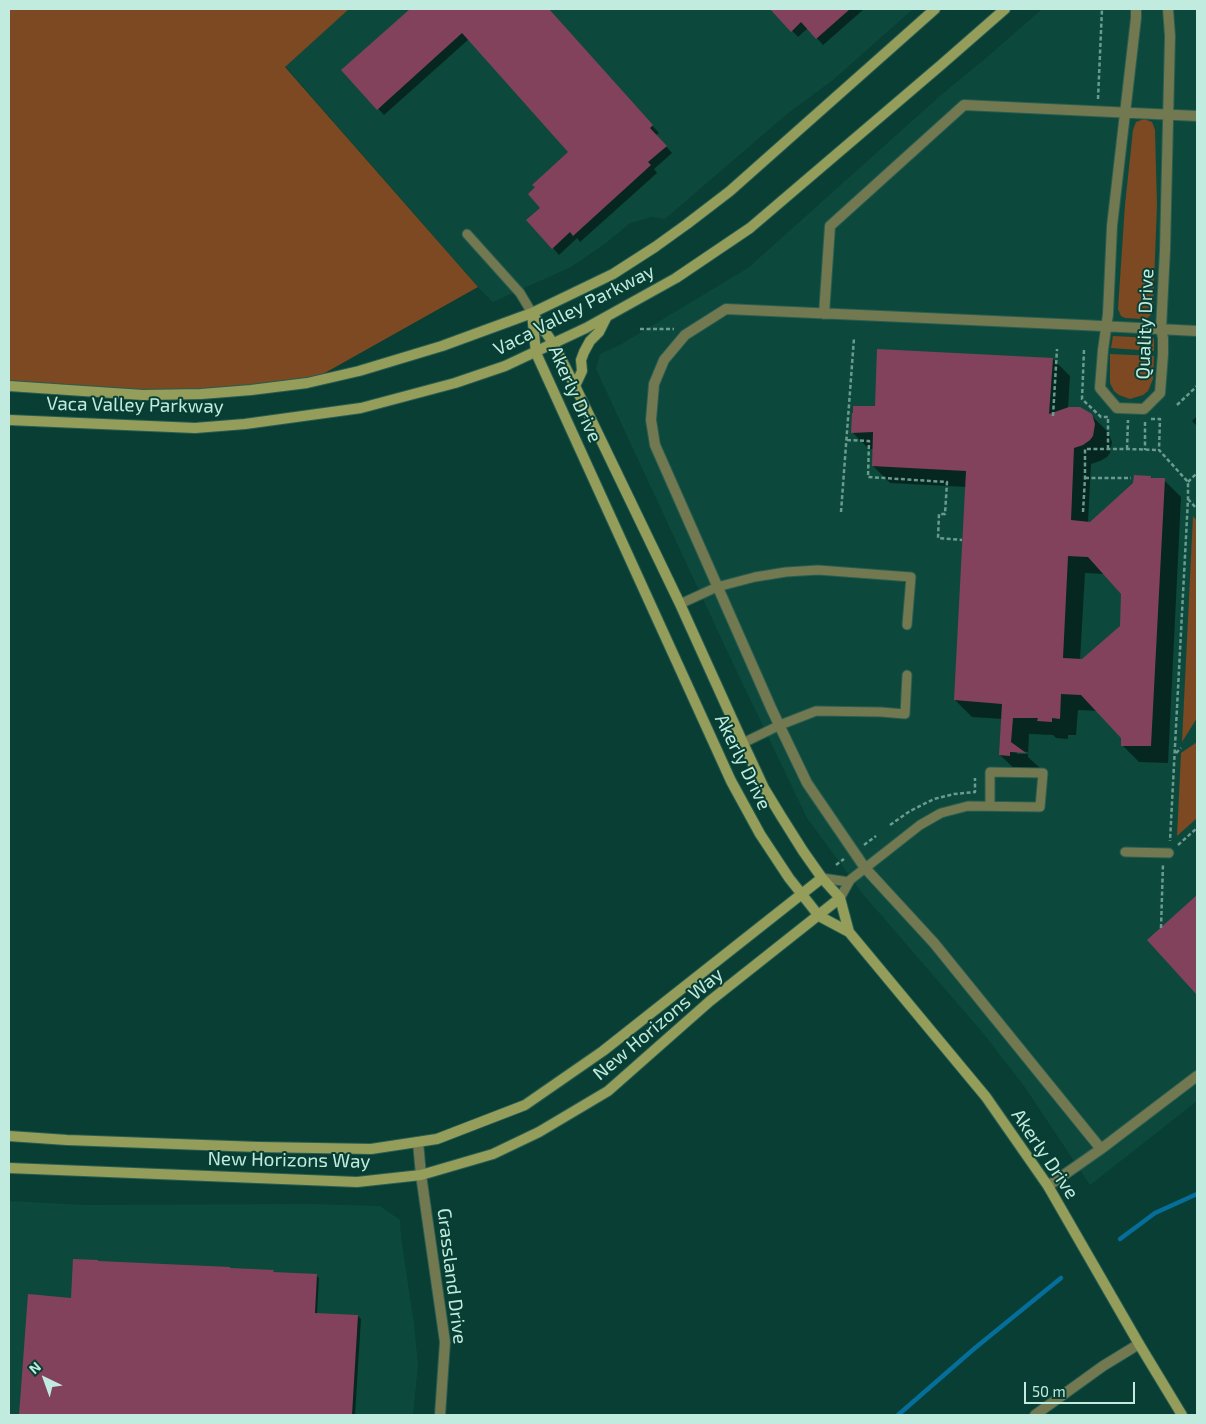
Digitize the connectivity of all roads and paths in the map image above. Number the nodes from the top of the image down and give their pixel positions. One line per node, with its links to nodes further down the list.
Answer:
1 (934, 9): 11 (street, Vaca Valley Parkway)
2 (1005, 9): 13 (street, Vaca Valley Parkway)
3 (1102, 9): 6 (path)
4 (1136, 9): 7 (street, Quality Drive)
5 (1168, 9): 8 (street, Quality Drive)
6 (1098, 100)
7 (1125, 112): 8 (street); 12 (street); 14 (street, Quality Drive)
8 (1168, 114): 9 (street); 17 (street, Quality Drive)
9 (1197, 116)
10 (467, 234): 11 (lane)
11 (532, 312): 20 (street, Akerly Drive); 22 (street, Akerly Drive); 23 (street, Vaca Valley Parkway)
12 (824, 314): 14 (street); 47 (street)
13 (606, 318): 20 (street, Vaca Valley Parkway); 24 (street)
14 (1106, 326): 17 (street); 17 (street, Quality Drive)
15 (640, 329): 16 (path)
16 (678, 329)
17 (1161, 329): 18 (street)
18 (1197, 331)
19 (854, 338): 33 (path)
20 (554, 343): 22 (street, Vaca Valley Parkway); 24 (street, Akerly Drive)
21 (1057, 350): 27 (path)
22 (536, 353): 32 (street, Vaca Valley Parkway); 66 (street, Akerly Drive)
23 (9, 386)
24 (575, 386): 48 (street, Akerly Drive)
25 (1197, 386): 26 (path)
26 (1177, 405)
27 (1053, 416)
28 (1108, 418): 34 (path)
29 (1128, 418): 35 (path)
30 (1145, 419): 36 (path)
31 (1160, 419): 37 (path)
32 (9, 420)
33 (847, 440): 44 (path); 46 (path)
34 (1108, 449): 35 (path); 39 (path)
35 (1127, 449): 36 (path)
36 (1145, 450): 37 (path)
37 (1159, 450): 41 (path)
38 (1197, 473): 41 (path)
39 (1085, 478): 40 (path); 45 (path)
40 (1131, 478)
41 (1188, 482): 42 (path)
42 (1188, 499): 43 (path); 54 (path)
43 (1197, 509)
44 (842, 512)
45 (1082, 512)
46 (962, 540)
47 (717, 587): 48 (lane); 49 (lane); 51 (street)
48 (680, 604): 52 (street, Akerly Drive)
49 (907, 625)
50 (907, 675): 51 (lane)
51 (780, 725): 52 (lane); 63 (street)
52 (743, 744): 64 (street, Akerly Drive)
53 (1181, 748): 54 (path)
54 (1175, 754): 60 (path)
55 (990, 806): 55 (lane); 63 (lane)
56 (1197, 828): 60 (path)
57 (876, 836): 58 (path)
58 (860, 847)
59 (1125, 852): 60 (lane)
60 (1166, 853): 69 (path)
61 (846, 858): 62 (path)
62 (836, 865)
63 (865, 868): 65 (lane); 74 (street)
64 (822, 878): 65 (lane); 66 (street, New Horizons Way); 67 (street, Akerly Drive)
65 (849, 882): 67 (lane)
66 (802, 894): 68 (street, Akerly Drive); 73 (street, New Horizons Way)
67 (840, 898): 68 (street, New Horizons Way); 70 (street, Akerly Drive)
68 (819, 916): 70 (street, Akerly Drive); 76 (street, New Horizons Way)
69 (1160, 928)
70 (849, 932): 77 (street, Akerly Drive)
71 (1197, 1076): 74 (street)
72 (9, 1136): 73 (street, New Horizons Way)
73 (418, 1142): 76 (street, Grassland Drive)
74 (1100, 1149): 77 (street)
75 (9, 1168): 76 (street, New Horizons Way)
76 (421, 1175): 79 (street, Grassland Drive)
77 (1048, 1186): 78 (street, Akerly Drive)
78 (1139, 1344): 80 (street); 81 (street, Akerly Drive)
79 (440, 1415)
80 (1035, 1415)
81 (1182, 1415)

